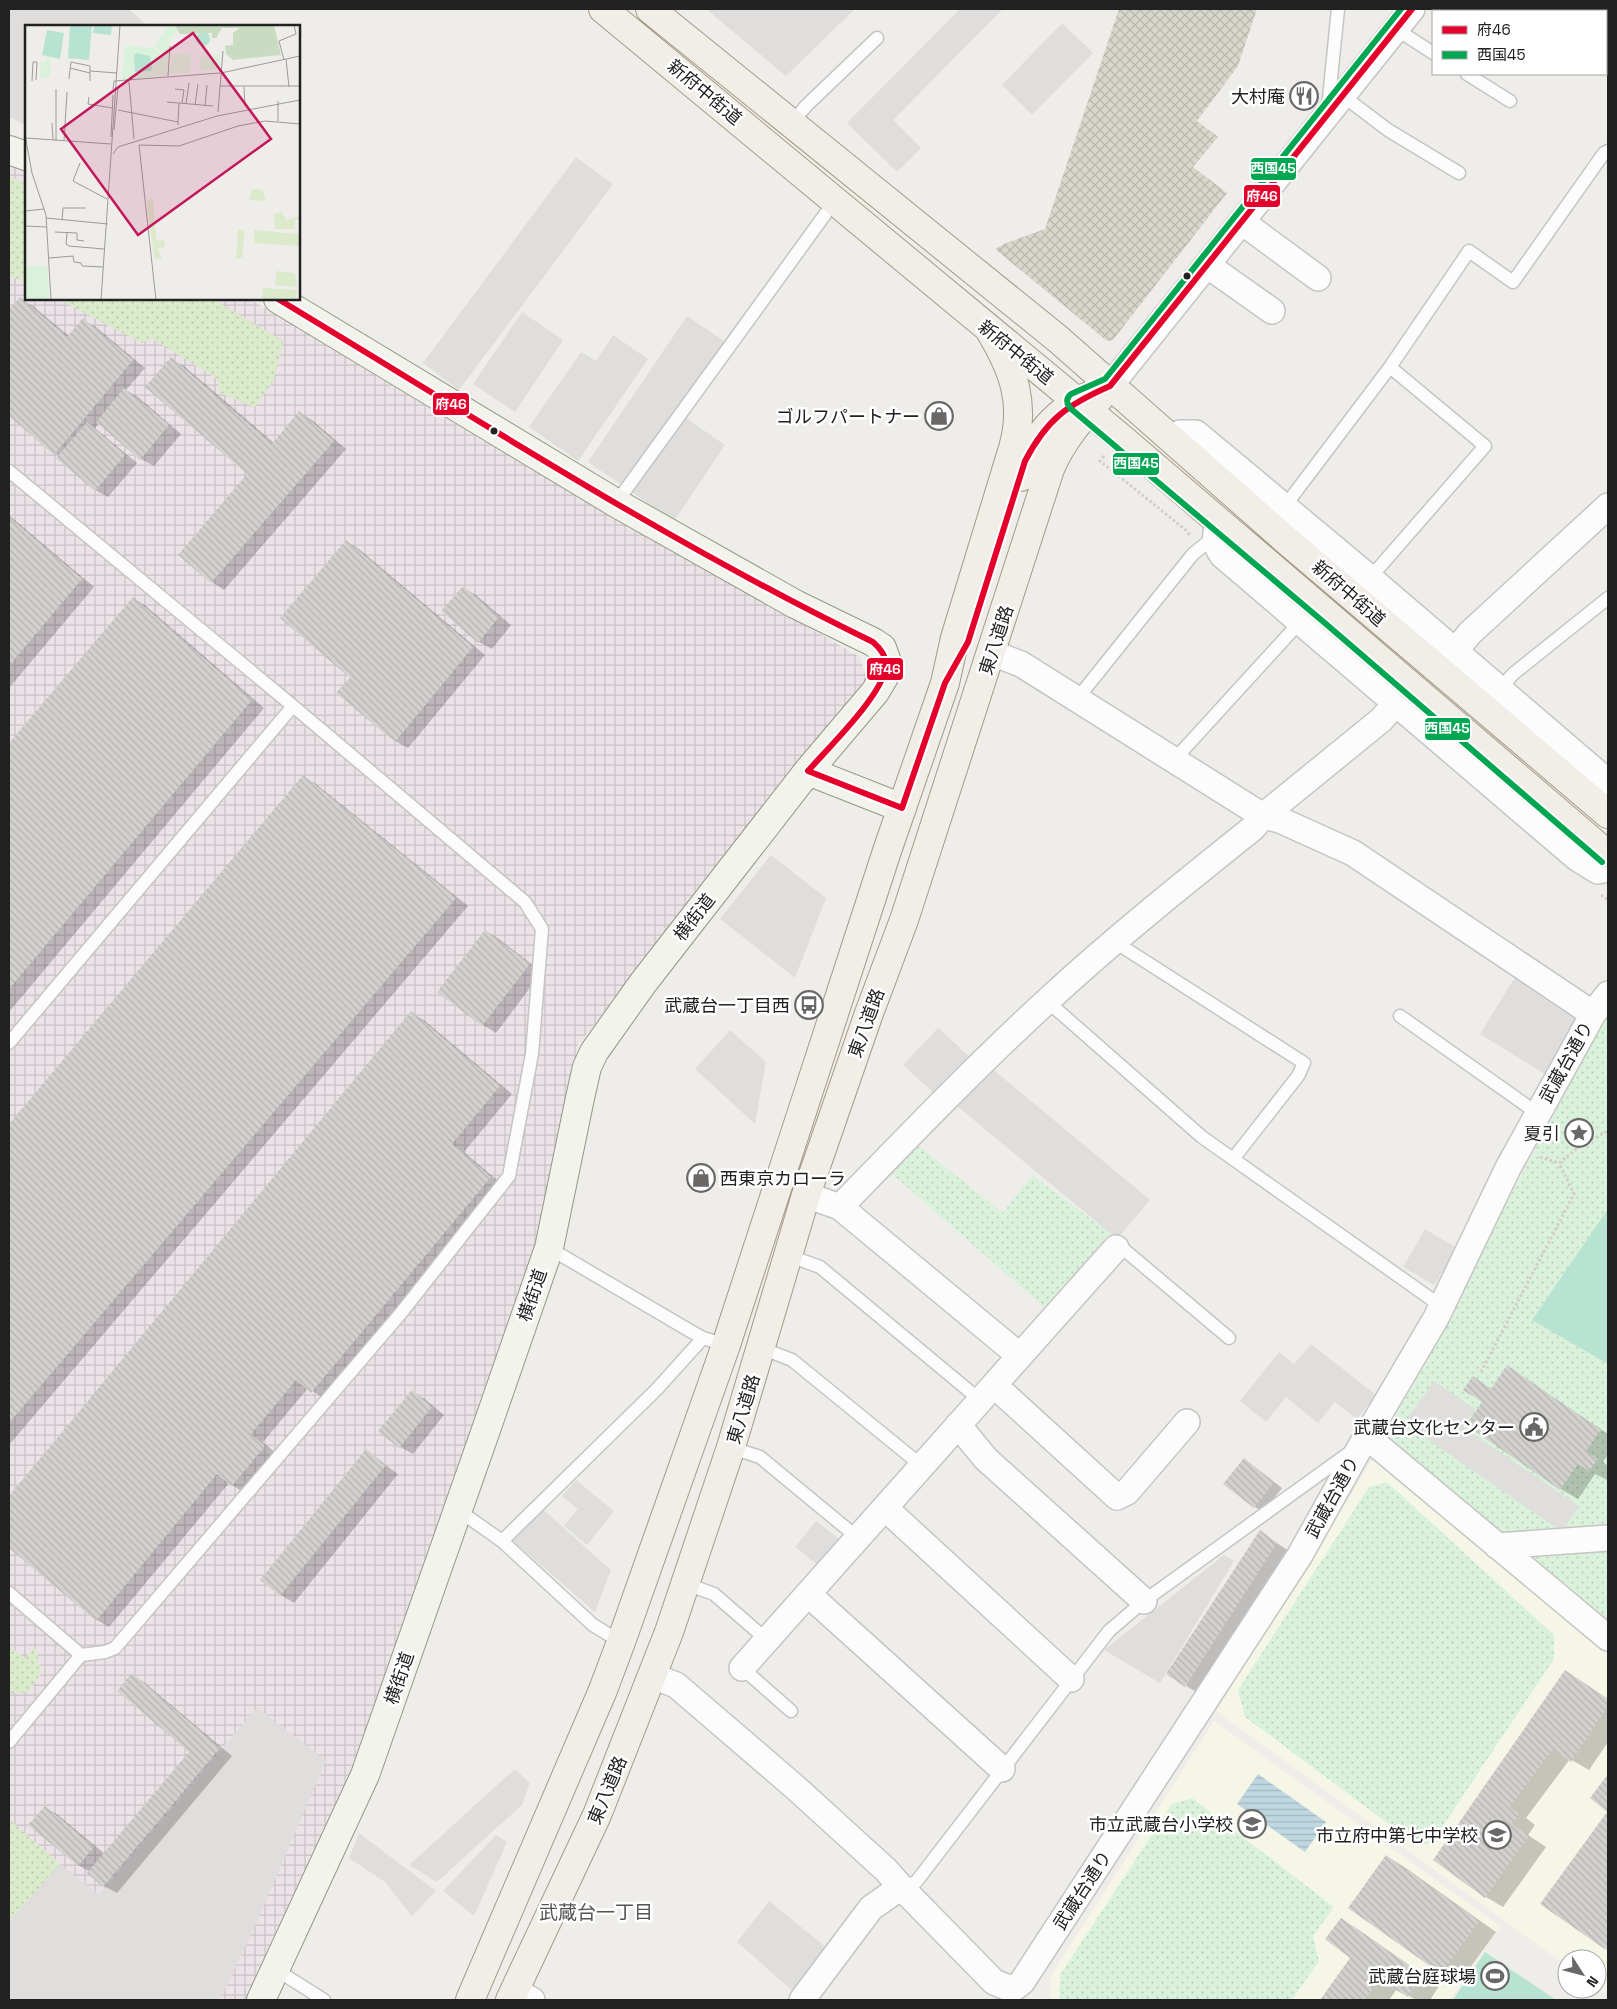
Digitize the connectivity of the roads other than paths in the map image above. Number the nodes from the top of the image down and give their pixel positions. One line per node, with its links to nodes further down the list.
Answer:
1 (603, 9): 17 (main road, 新府中街道)
2 (650, 9): 12 (main road, 新府中街道)
3 (1338, 9): 11 (lane)
4 (1412, 9): 5 (street)
5 (1396, 29): 7 (lane); 9 (street)
6 (877, 38): 12 (lane)
7 (1432, 52)
8 (1469, 75): 10 (lane)
9 (1343, 96): 11 (street); 16 (lane)
10 (1510, 101)
11 (1327, 116): 18 (street)
12 (792, 122): 25 (main road, 新府中街道)
13 (9, 150): 15 (street)
14 (1608, 151): 24 (lane)
15 (25, 156)
16 (1459, 173)
17 (834, 202): 23 (main road, 新府中街道); 29 (lane)
18 (1242, 222): 19 (street); 20 (street)
19 (1207, 265): 22 (street); 25 (street)
20 (1318, 278)
21 (280, 300): 29 (street)
22 (1272, 311)
23 (990, 331): 26 (main road, 新府中街道); 38 (main road, 東八道路)
24 (1390, 367): 30 (lane); 33 (lane)
25 (1110, 386): 26 (main road, 東八道路); 27 (main road, 新府中街道)
26 (1082, 406): 32 (main road, 新府中街道); 37 (main road, 東八道路); 38 (main road, 東八道路)
27 (1171, 439): 30 (street); 47 (main road, 新府中街道)
28 (9, 471): 42 (lane)
29 (616, 503): 44 (street, 横街道)
30 (1285, 506): 33 (street)
31 (1608, 506): 36 (street)
32 (1216, 530): 35 (street); 40 (lane); 49 (main road, 新府中街道)
33 (1370, 578): 36 (street)
34 (1608, 598): 39 (lane)
35 (1300, 622): 41 (street); 43 (lane)
36 (1455, 651): 39 (street)
37 (992, 653): 40 (street); 59 (main road, 東八道路)
38 (945, 683): 46 (main road, 東八道路)
39 (1500, 689): 45 (street)
40 (1077, 699): 43 (street)
41 (1396, 703): 48 (street); 50 (street)
42 (293, 706): 56 (lane); 89 (lane)
43 (1174, 760): 48 (street)
44 (808, 770): 46 (street); 61 (street, 横街道)
45 (1608, 782)
46 (902, 808): 66 (main road, 東八道路)
47 (1608, 814)
48 (1263, 816): 51 (street); 54 (street)
49 (1608, 855)
50 (1608, 870)
51 (1115, 942): 53 (street); 58 (lane)
52 (1608, 994): 54 (street, 武蔵台通り)
53 (1047, 1001): 58 (lane); 60 (street)
54 (1593, 1014): 57 (street, 武蔵台通り)
55 (1400, 1016): 57 (lane)
56 (9, 1043)
57 (1537, 1113): 64 (street, 武蔵台通り)
58 (1232, 1159): 64 (lane)
59 (806, 1195): 60 (street); 63 (main road, 東八道路)
60 (840, 1207): 68 (street)
61 (549, 1248): 66 (lane); 76 (street, 横街道)
62 (1116, 1248): 65 (lane); 68 (street)
63 (787, 1255): 67 (main road, 東八道路); 69 (lane)
64 (1442, 1306): 72 (street, 武蔵台通り)
65 (1229, 1338)
66 (715, 1341): 79 (lane); 82 (main road, 東八道路)
67 (761, 1348): 73 (main road, 東八道路); 74 (lane)
68 (1020, 1356): 69 (street)
69 (987, 1393): 70 (street); 71 (street)
70 (1187, 1422)
71 (958, 1426): 74 (street); 85 (street)
72 (1364, 1439): 80 (street); 85 (lane); 100 (street, 武蔵台通り)
73 (727, 1446): 77 (lane); 81 (main road, 東八道路); 82 (main road)
74 (922, 1466): 75 (street)
75 (885, 1508): 77 (street); 92 (street)
76 (458, 1510): 79 (lane); 99 (street, 横街道)
77 (858, 1538): 84 (street)
78 (1608, 1538): 80 (street)
79 (502, 1541): 88 (lane)
80 (1497, 1546): 86 (street)
81 (686, 1584): 87 (lane); 91 (main road, 東八道路)
82 (640, 1587): 88 (main road, 東八道路)
83 (9, 1593): 89 (lane)
84 (808, 1594): 87 (street); 96 (street)
85 (1144, 1601): 92 (lane)
86 (1608, 1638)
87 (767, 1640): 90 (street)
88 (621, 1642): 98 (main road, 東八道路)
89 (81, 1655): 95 (lane)
90 (742, 1668): 93 (lane)
91 (652, 1676): 94 (main road, 東八道路); 97 (street)
92 (1071, 1679): 96 (lane)
93 (791, 1711)
94 (631, 1731): 98 (main road); 101 (main road, 東八道路)
95 (11, 1735)
96 (1002, 1768): 97 (lane)
97 (900, 1888): 100 (street); 105 (street)
98 (511, 1907): 104 (main road, 東八道路)
99 (275, 1969): 102 (street, 横街道); 103 (lane)
100 (1017, 1992)
101 (519, 1997)
102 (261, 2000)
103 (324, 2000)
104 (470, 2000)
105 (802, 2000)

